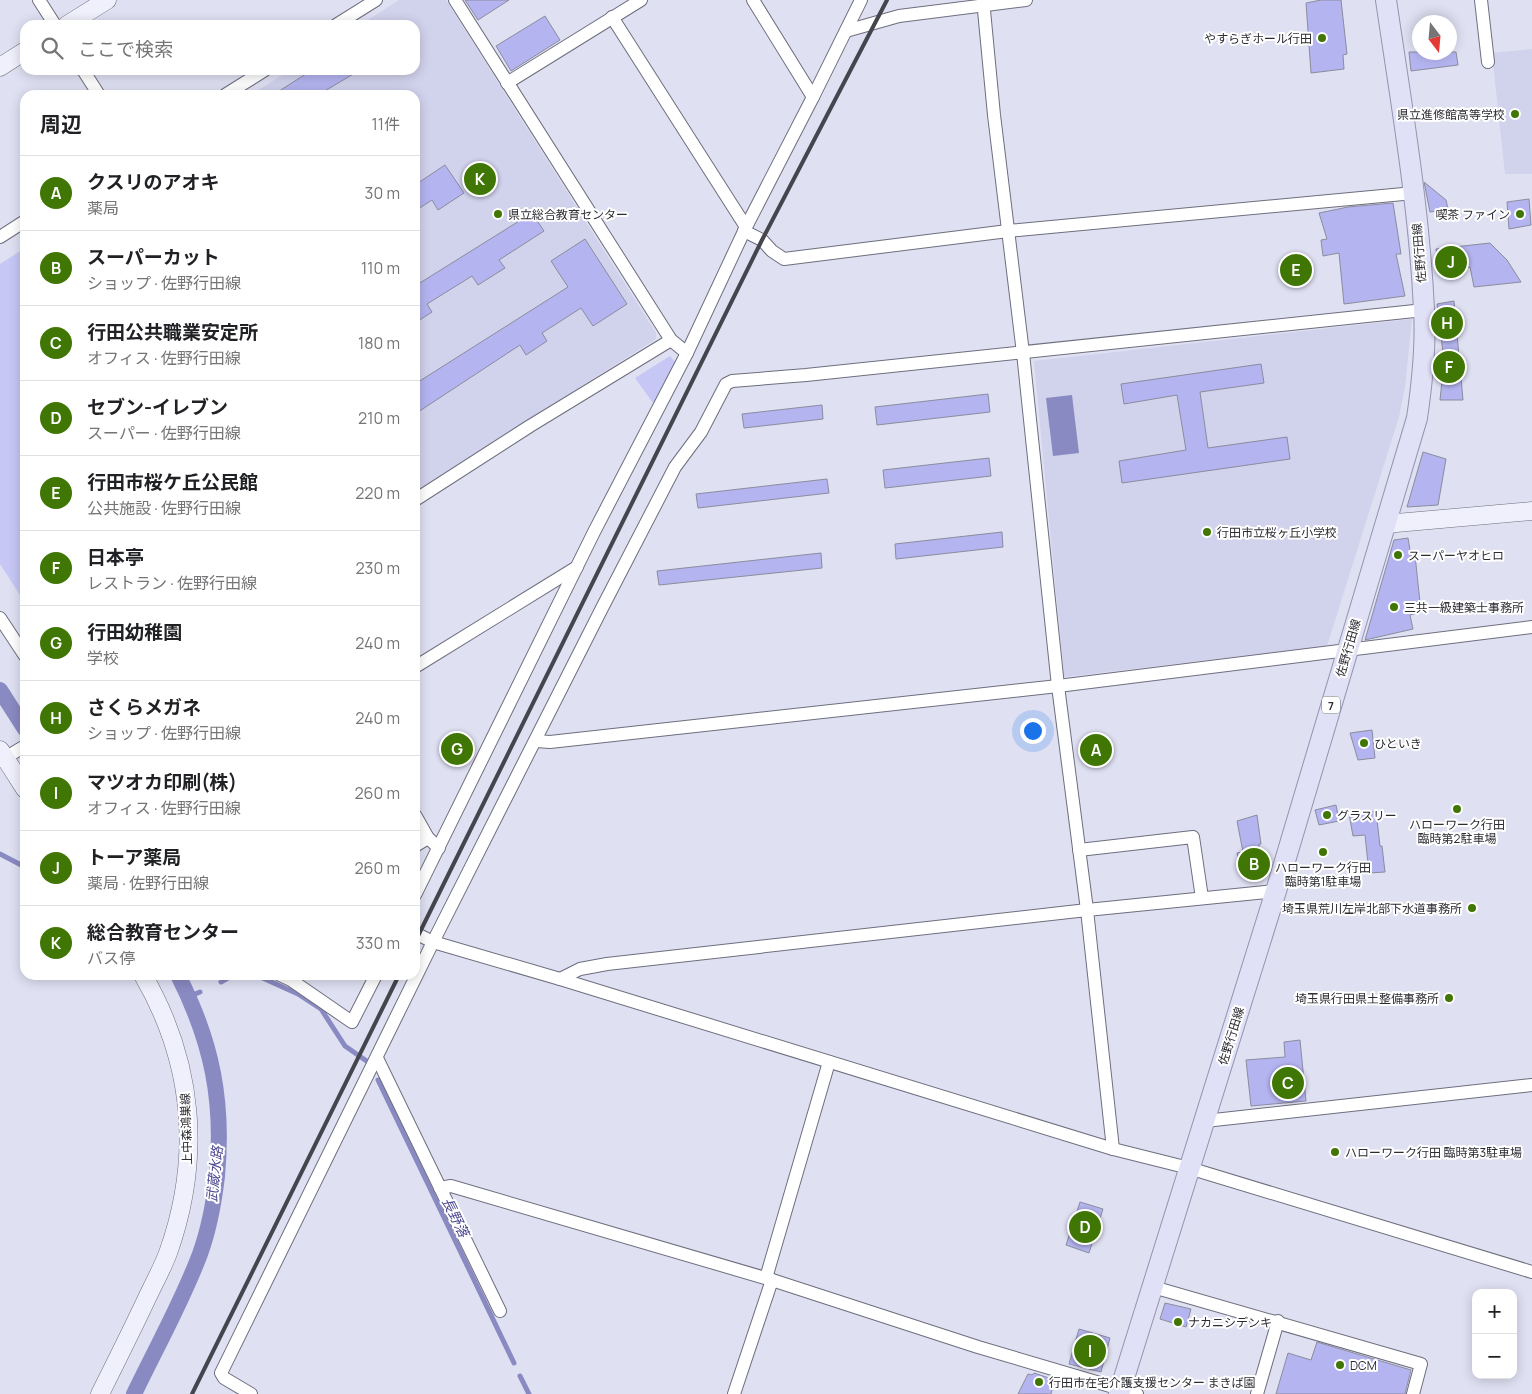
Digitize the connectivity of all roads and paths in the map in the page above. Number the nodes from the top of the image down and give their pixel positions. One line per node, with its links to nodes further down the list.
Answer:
1 (39, 0): 13 (street)
2 (107, 0): 14 (main road)
3 (376, 0): 15 (street)
4 (456, 0): 22 (street)
5 (641, 0): 12 (street)
6 (753, 0): 25 (street)
7 (861, 0): 16 (street)
8 (1026, 0): 11 (street)
9 (1386, 0): 26 (main road, 佐野行田線 / 7)
10 (1481, 0): 18 (street)
11 (983, 2): 16 (street); 29 (street)
12 (612, 17): 22 (street); 28 (street)
13 (51, 20)
14 (75, 20)
15 (344, 20)
16 (846, 31): 25 (street)
17 (20, 55): 19 (main road)
18 (1488, 62)
19 (0, 68)
20 (86, 75): 23 (street)
21 (257, 75): 24 (street)
22 (507, 83): 32 (street)
23 (96, 90)
24 (233, 90)
25 (813, 97): 28 (street)
26 (1414, 194): 29 (street); 31 (main road, 佐野行田線 / 7)
27 (20, 224): 30 (street)
28 (745, 229): 29 (street); 33 (street)
29 (1008, 231): 34 (street)
30 (0, 237)
31 (1424, 310): 34 (street); 37 (main road, 佐野行田線 / 7)
32 (671, 340): 33 (street); 35 (street)
33 (687, 353): 38 (street)
34 (1023, 353): 44 (street); 45 (street)
35 (420, 497)
36 (1532, 511): 37 (main road)
37 (1384, 524): 42 (main road, 佐野行田線 / 7)
38 (578, 566): 43 (street); 51 (street)
39 (0, 618): 41 (street)
40 (1532, 627): 42 (street)
41 (20, 648)
42 (1348, 650): 44 (street); 54 (main road, 佐野行田線 / 7)
43 (420, 664)
44 (1058, 686): 45 (street); 52 (street)
45 (536, 741): 58 (street)
46 (10, 753): 47 (main road)
47 (20, 777)
48 (420, 824): 49 (street)
49 (428, 838): 50 (street); 51 (street)
50 (420, 843)
51 (439, 848): 53 (street)
52 (1080, 850): 55 (street); 56 (street)
53 (420, 885)
54 (1276, 891): 55 (street); 68 (main road, 佐野行田線 / 7)
55 (1202, 898): 56 (street)
56 (1088, 910): 60 (street); 69 (street)
57 (420, 936): 58 (street)
58 (433, 942): 59 (street); 60 (street)
59 (420, 968)
60 (560, 979): 66 (street)
61 (146, 980): 78 (main road, 上中森鴻巣線)
62 (291, 980): 63 (street)
63 (373, 980)
64 (414, 980): 65 (street)
65 (376, 1058): 71 (street); 79 (street)
66 (828, 1062): 69 (street); 73 (street)
67 (1532, 1085): 68 (street)
68 (1205, 1121): 70 (main road, 佐野行田線 / 7)
69 (1113, 1150): 70 (street)
70 (1189, 1168): 72 (street); 74 (main road, 佐野行田線 / 7)
71 (440, 1188): 73 (street); 75 (street)
72 (1532, 1272)
73 (769, 1279): 77 (street); 80 (street)
74 (1153, 1287): 76 (street); 77 (main road, 佐野行田線 / 7)
75 (500, 1311)
76 (1278, 1322): 81 (street); 82 (street)
77 (1125, 1393)
78 (100, 1394)
79 (251, 1394)
80 (734, 1394)
81 (1257, 1394)
82 (1412, 1394)

